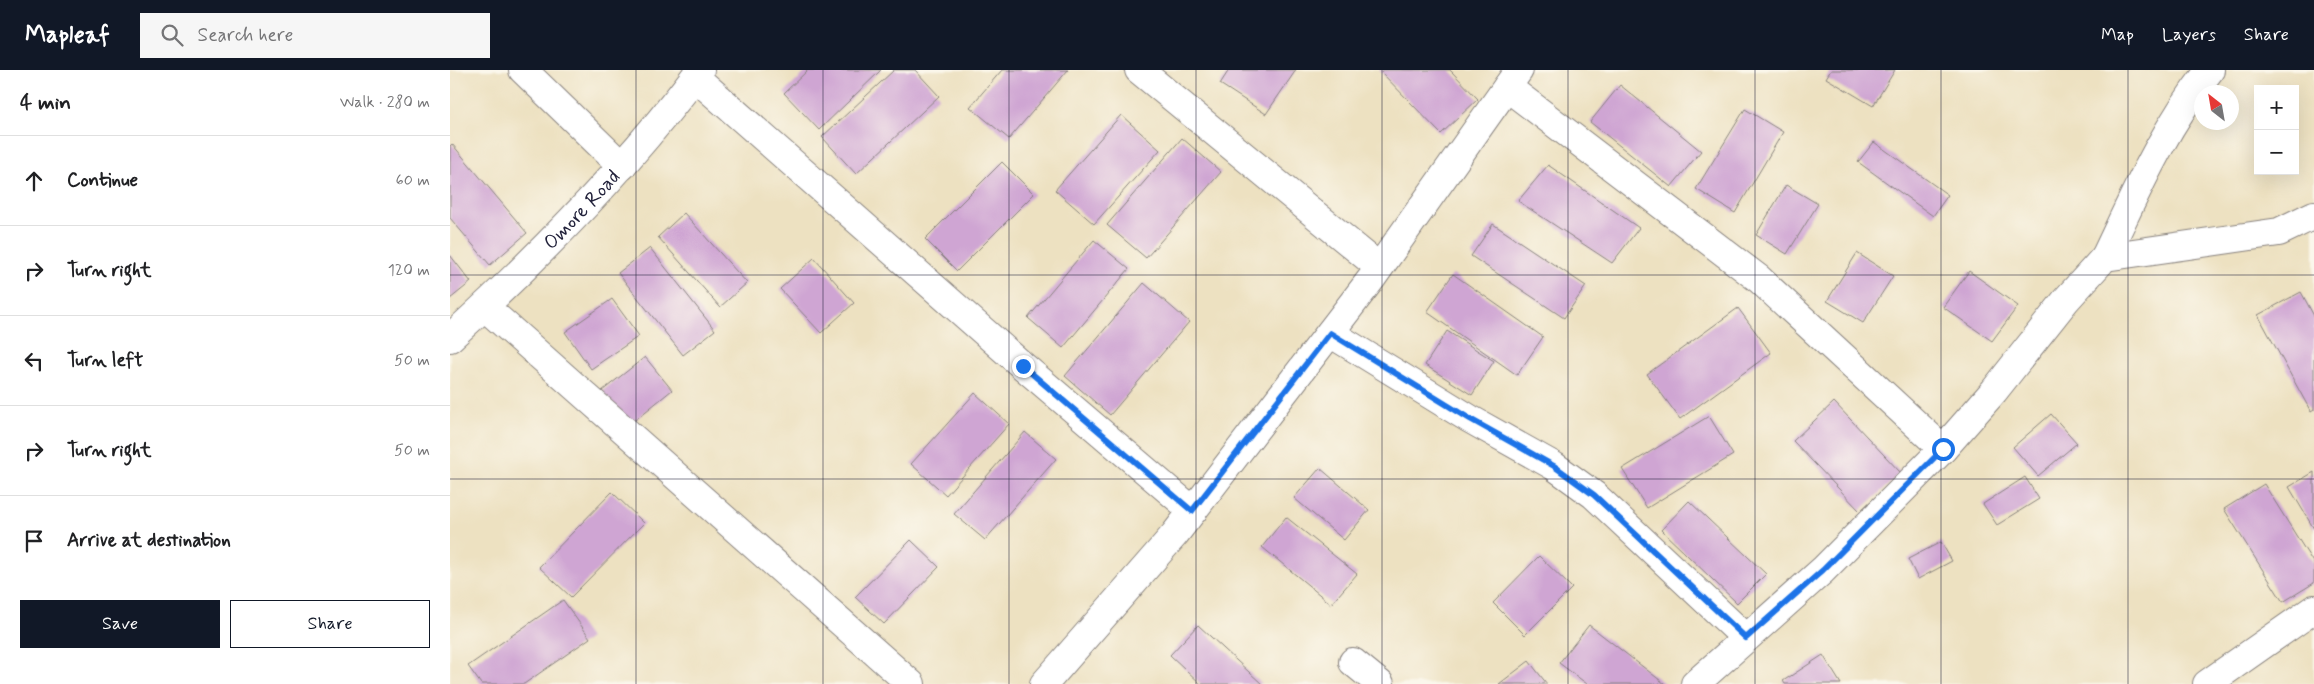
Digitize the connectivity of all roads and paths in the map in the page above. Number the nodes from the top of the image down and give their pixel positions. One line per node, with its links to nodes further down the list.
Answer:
1 (523, 70): 6 (street)
2 (1139, 70): 9 (street)
3 (2210, 70): 8 (street)
4 (698, 73): 6 (street, Omore Road); 14 (street)
5 (1513, 78): 9 (street); 13 (street)
6 (622, 166): 10 (street, Omore Road)
7 (2314, 215): 8 (street)
8 (2105, 256): 13 (street)
9 (1379, 267): 11 (street)
10 (485, 306): 12 (street, Omore Road); 18 (street)
11 (1330, 333): 14 (street); 16 (street)
12 (450, 338)
13 (1943, 449): 16 (street)
14 (1192, 511): 19 (street)
15 (2314, 610): 22 (street)
16 (1746, 638): 21 (street)
17 (1353, 662): 20 (street)
18 (911, 684)
19 (1044, 684)
20 (1380, 684)
21 (1695, 684)
22 (2207, 684)

